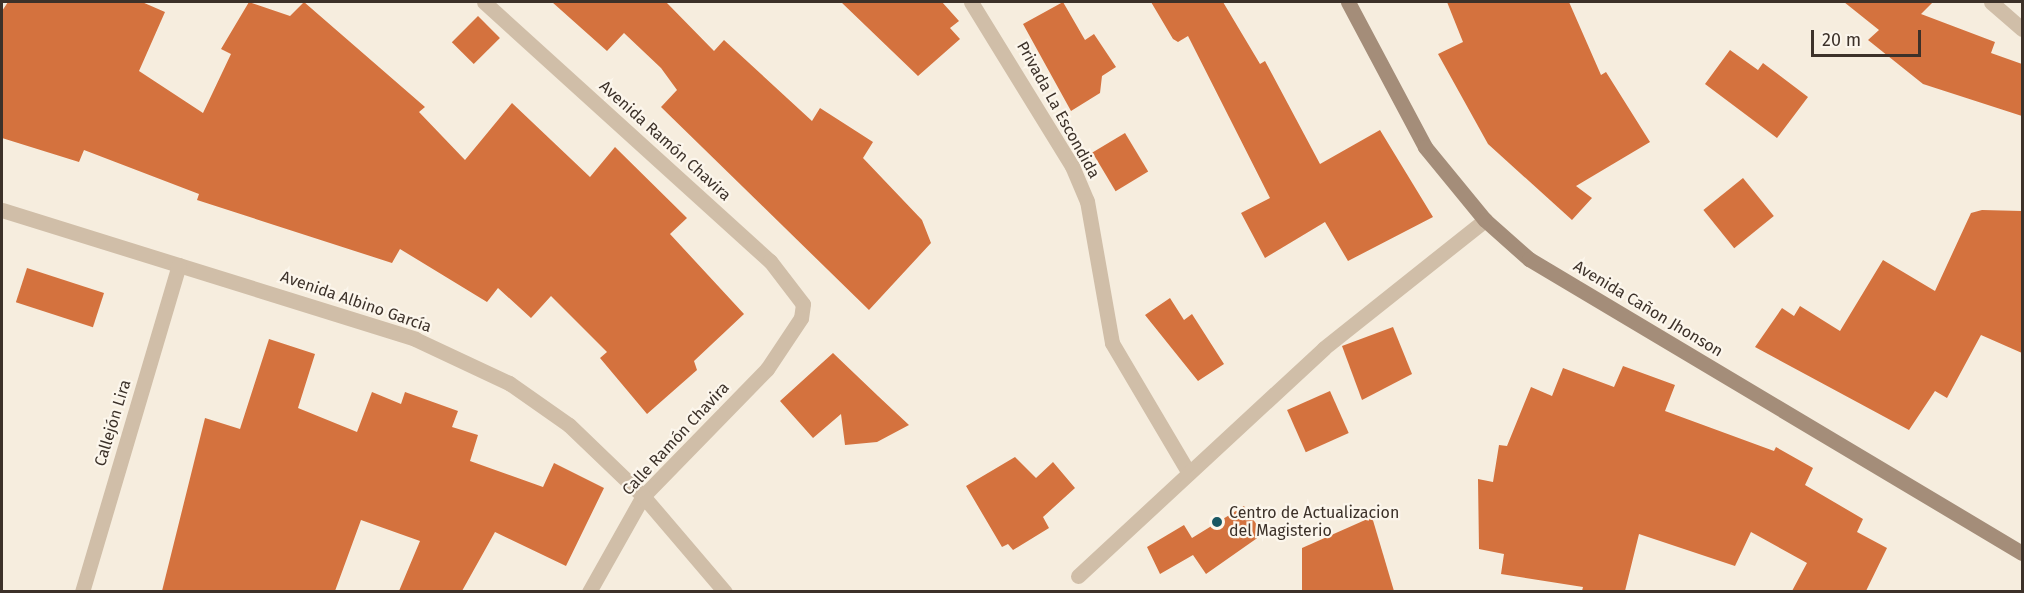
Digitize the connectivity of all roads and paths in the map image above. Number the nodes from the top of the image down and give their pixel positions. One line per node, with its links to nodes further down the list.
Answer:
1 (484, 2): 9 (street, Avenida Ramón Chavira)
2 (971, 2): 10 (street, Privada La Escondida)
3 (1348, 2): 7 (main road, Avenida Cañon Jhonson)
4 (1991, 2): 5 (street)
5 (2022, 30)
6 (2, 210): 8 (street, Avenida Albino García)
7 (1485, 220): 10 (street); 12 (main road, Avenida Cañon Jhonson)
8 (179, 265): 11 (street, Avenida Albino García); 14 (street, Callejón Lira)
9 (801, 318): 11 (street, Calle Ramón Chavira)
10 (1189, 473): 13 (street)
11 (643, 495): 15 (street, Calle Ramón Chavira); 16 (street, Avenida Albino García)
12 (2022, 553)
13 (1078, 576)
14 (82, 591)
15 (589, 591)
16 (725, 591)

